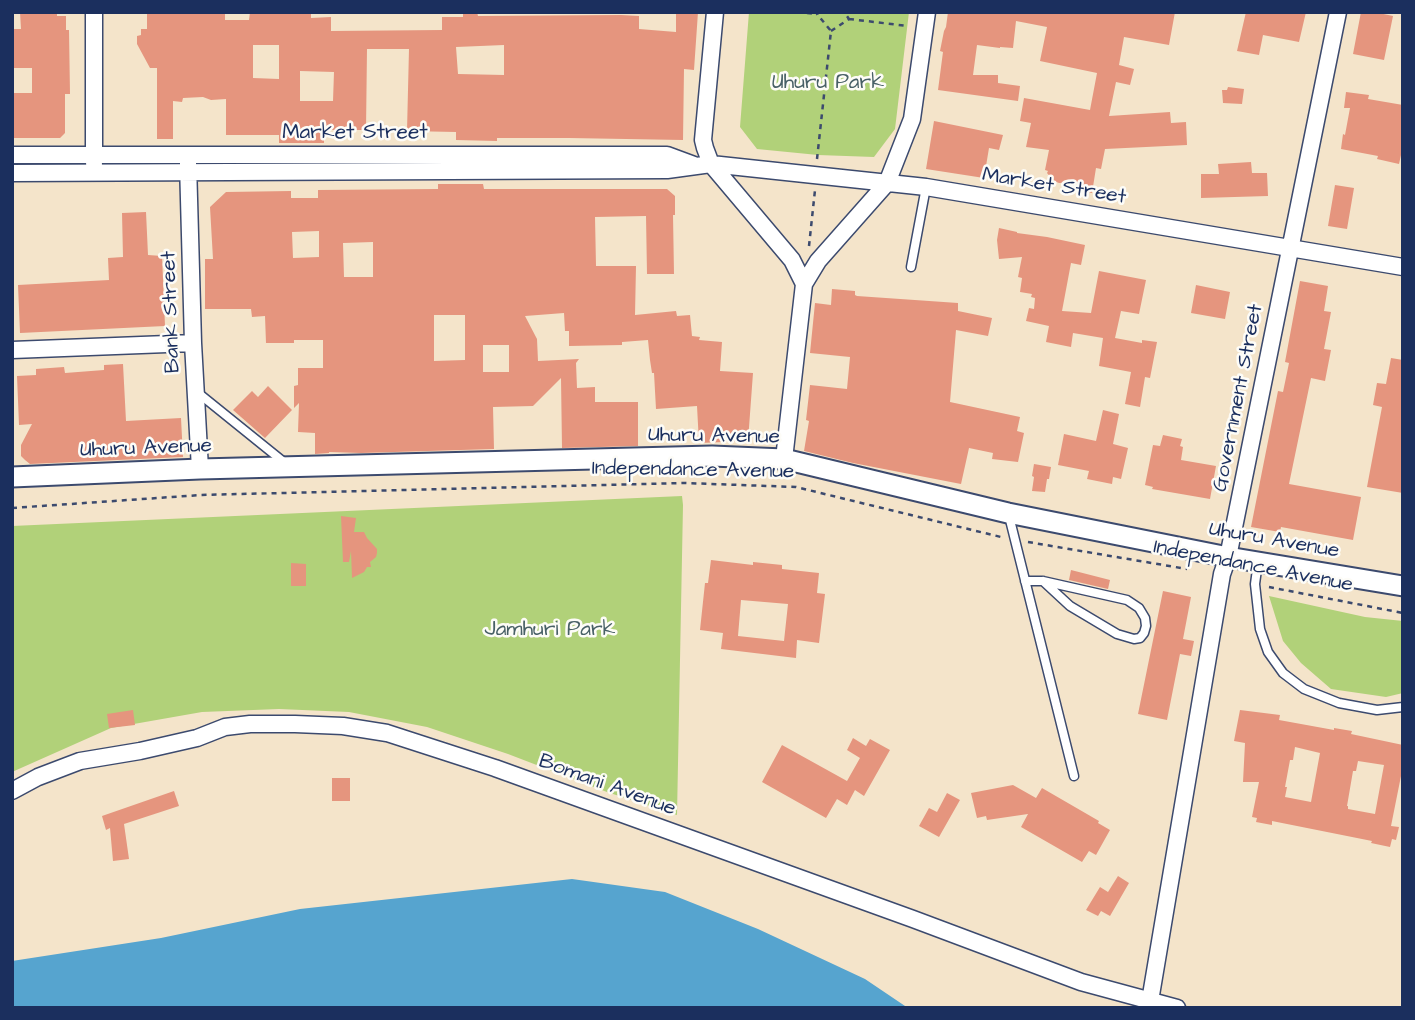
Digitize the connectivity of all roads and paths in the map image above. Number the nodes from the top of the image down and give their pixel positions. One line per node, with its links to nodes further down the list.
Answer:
1 (94, 12): 12 (street)
2 (715, 12): 13 (street)
3 (797, 12): 6 (path)
4 (844, 12): 7 (path)
5 (1338, 12): 20 (street, Government Street)
6 (818, 13): 9 (path)
7 (849, 19): 8 (path); 9 (path)
8 (926, 20): 18 (street)
9 (831, 31): 17 (path)
10 (188, 154): 12 (street, Market Street); 13 (street, Market Street); 14 (street, Bank Street)
11 (12, 155): 12 (street, Market Street)
12 (94, 155): 15 (street)
13 (703, 165): 14 (street, Market Street); 17 (street, Market Street); 23 (street)
14 (188, 171): 15 (street, Market Street); 24 (street, Bank Street)
15 (95, 172): 16 (street, Market Street)
16 (12, 173)
17 (817, 176): 18 (street, Market Street); 23 (path)
18 (887, 183): 19 (street, Market Street); 23 (street)
19 (926, 187): 20 (street, Market Street); 21 (lane)
20 (1291, 247): 22 (street, Market Street); 35 (street, Government Street)
21 (911, 267)
22 (1403, 267)
23 (804, 284): 27 (street)
24 (193, 343): 25 (street); 26 (street, Bank Street)
25 (12, 350)
26 (195, 390): 28 (lane); 29 (street, Bank Street)
27 (784, 459): 28 (street, Uhuru Avenue); 32 (street, Uhuru Avenue)
28 (289, 467): 29 (street, Uhuru Avenue)
29 (200, 468): 30 (street, Uhuru Avenue)
30 (12, 477)
31 (12, 508): 33 (path, Independance Avenue)
32 (1009, 513): 33 (lane); 35 (street, Uhuru Avenue)
33 (1015, 540): 35 (path, Independance Avenue); 36 (lane)
34 (1258, 562): 35 (street, Uhuru Avenue); 38 (lane); 39 (street, Uhuru Avenue)
35 (1225, 566): 44 (street, Government Street)
36 (1025, 581): 37 (lane); 42 (lane)
37 (1043, 581): 37 (lane)
38 (1255, 584): 40 (path, Independance Avenue); 41 (lane)
39 (1403, 586)
40 (1403, 613)
41 (1403, 707)
42 (1074, 776)
43 (12, 791): 44 (street, Bomani Avenue)
44 (1150, 1001): 45 (street, Bomani Avenue)
45 (1177, 1008)

